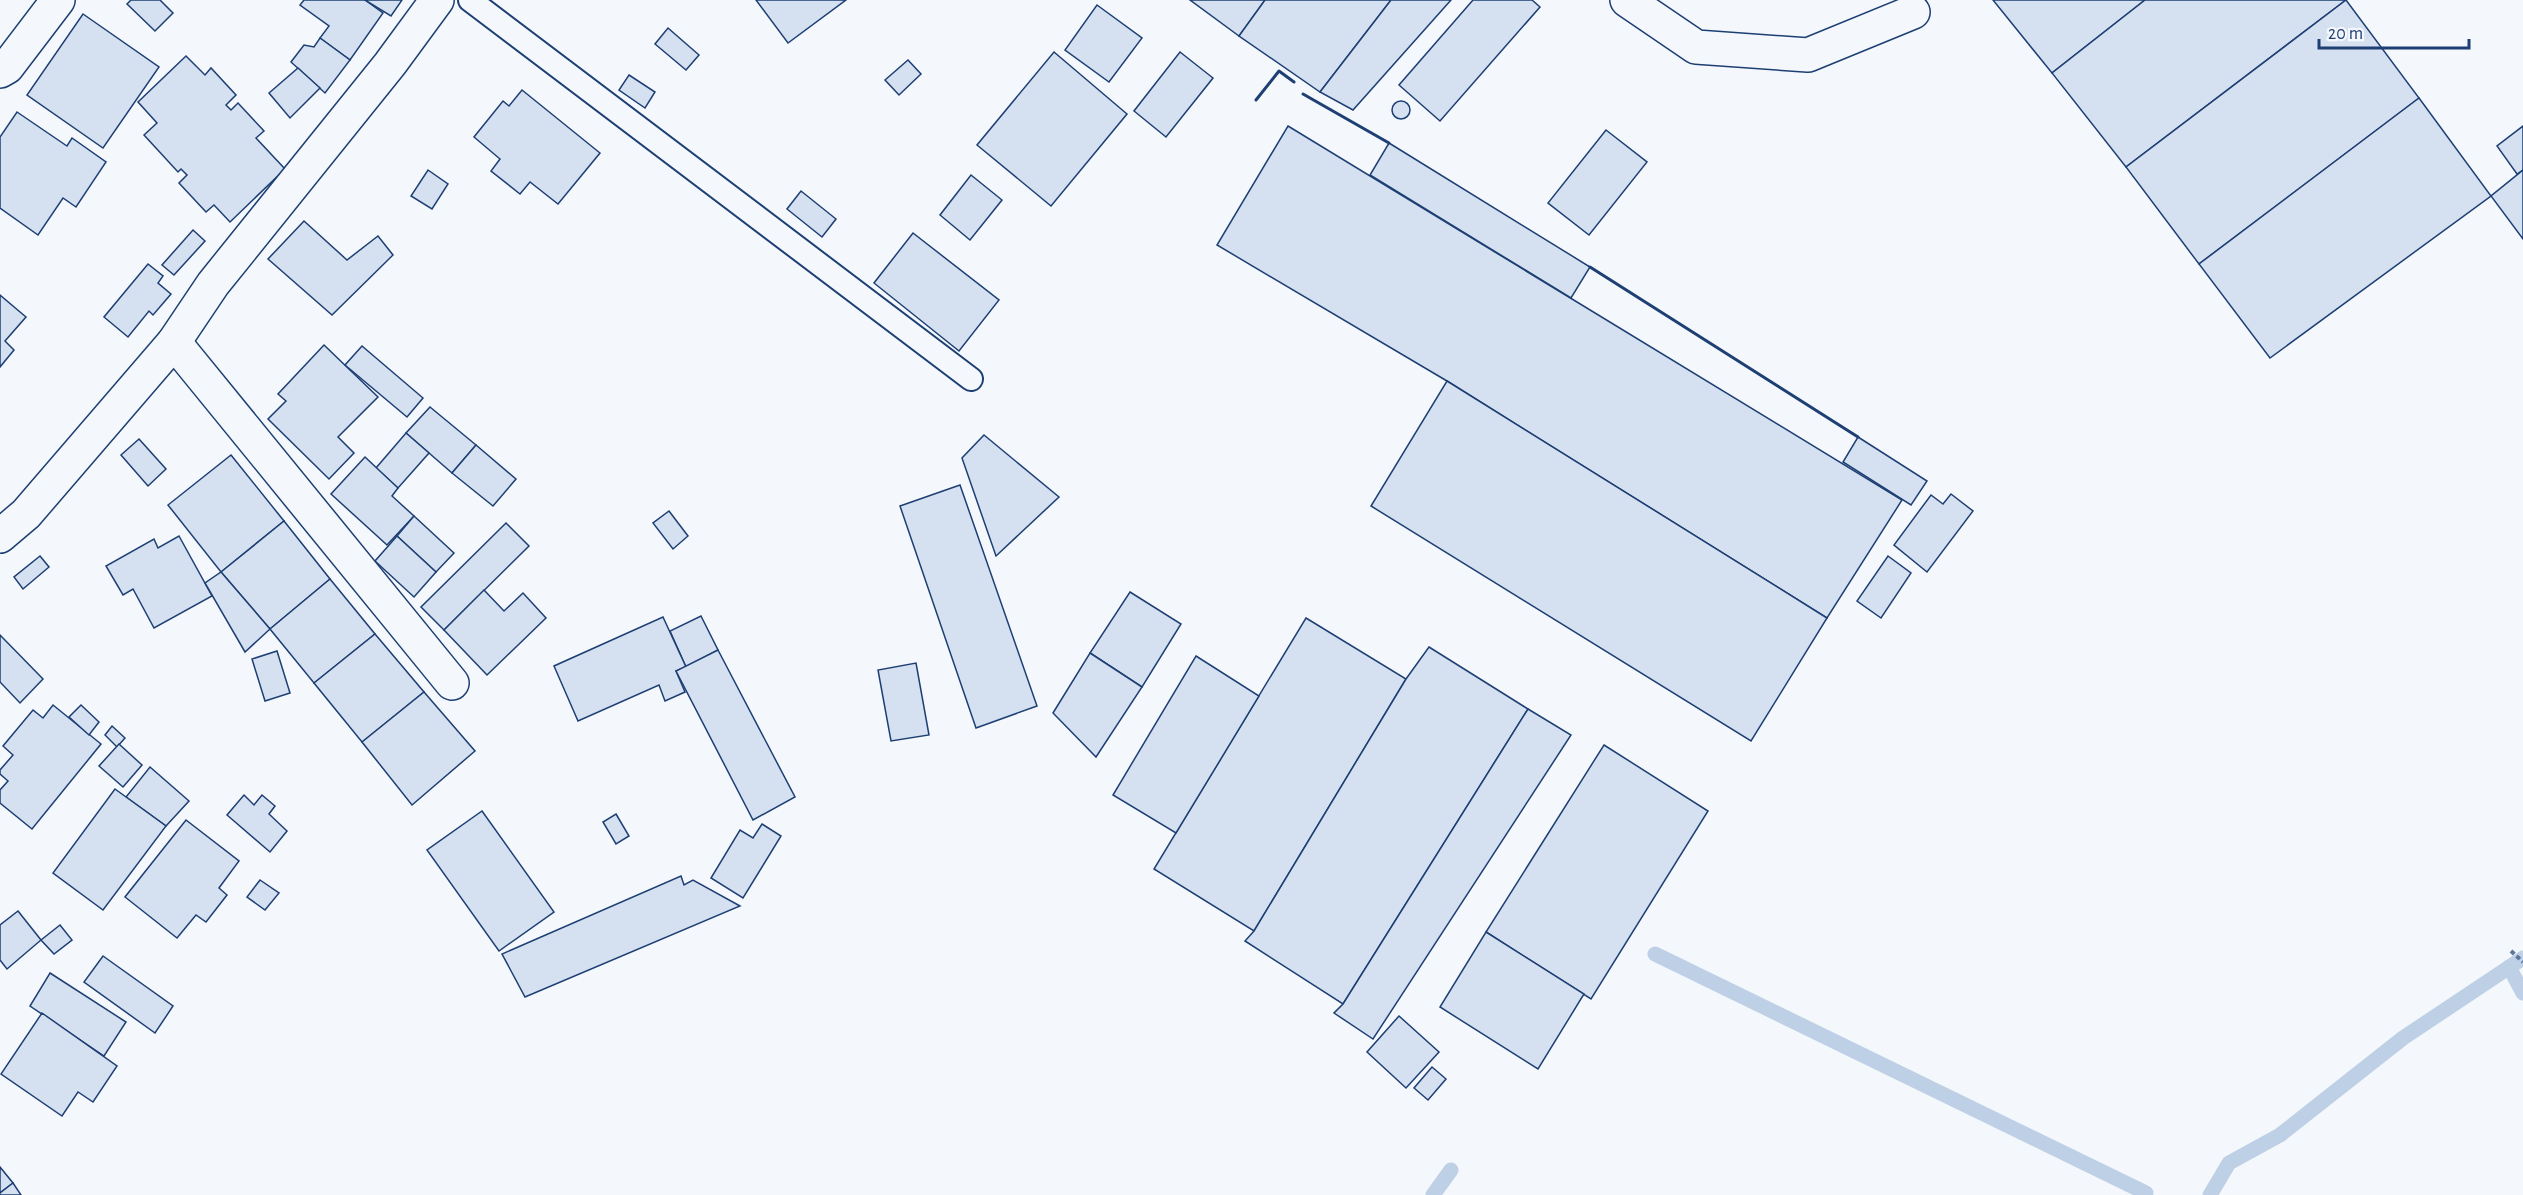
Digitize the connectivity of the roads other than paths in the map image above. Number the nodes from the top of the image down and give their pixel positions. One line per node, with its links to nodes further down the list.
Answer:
1 (58, 0): 6 (street)
2 (437, 0): 7 (street)
3 (470, 0): 8 (lane)
4 (1628, 0): 5 (street)
5 (1913, 12)
6 (0, 71)
7 (174, 342): 9 (street); 10 (street)
8 (971, 380)
9 (0, 536)
10 (452, 683)

